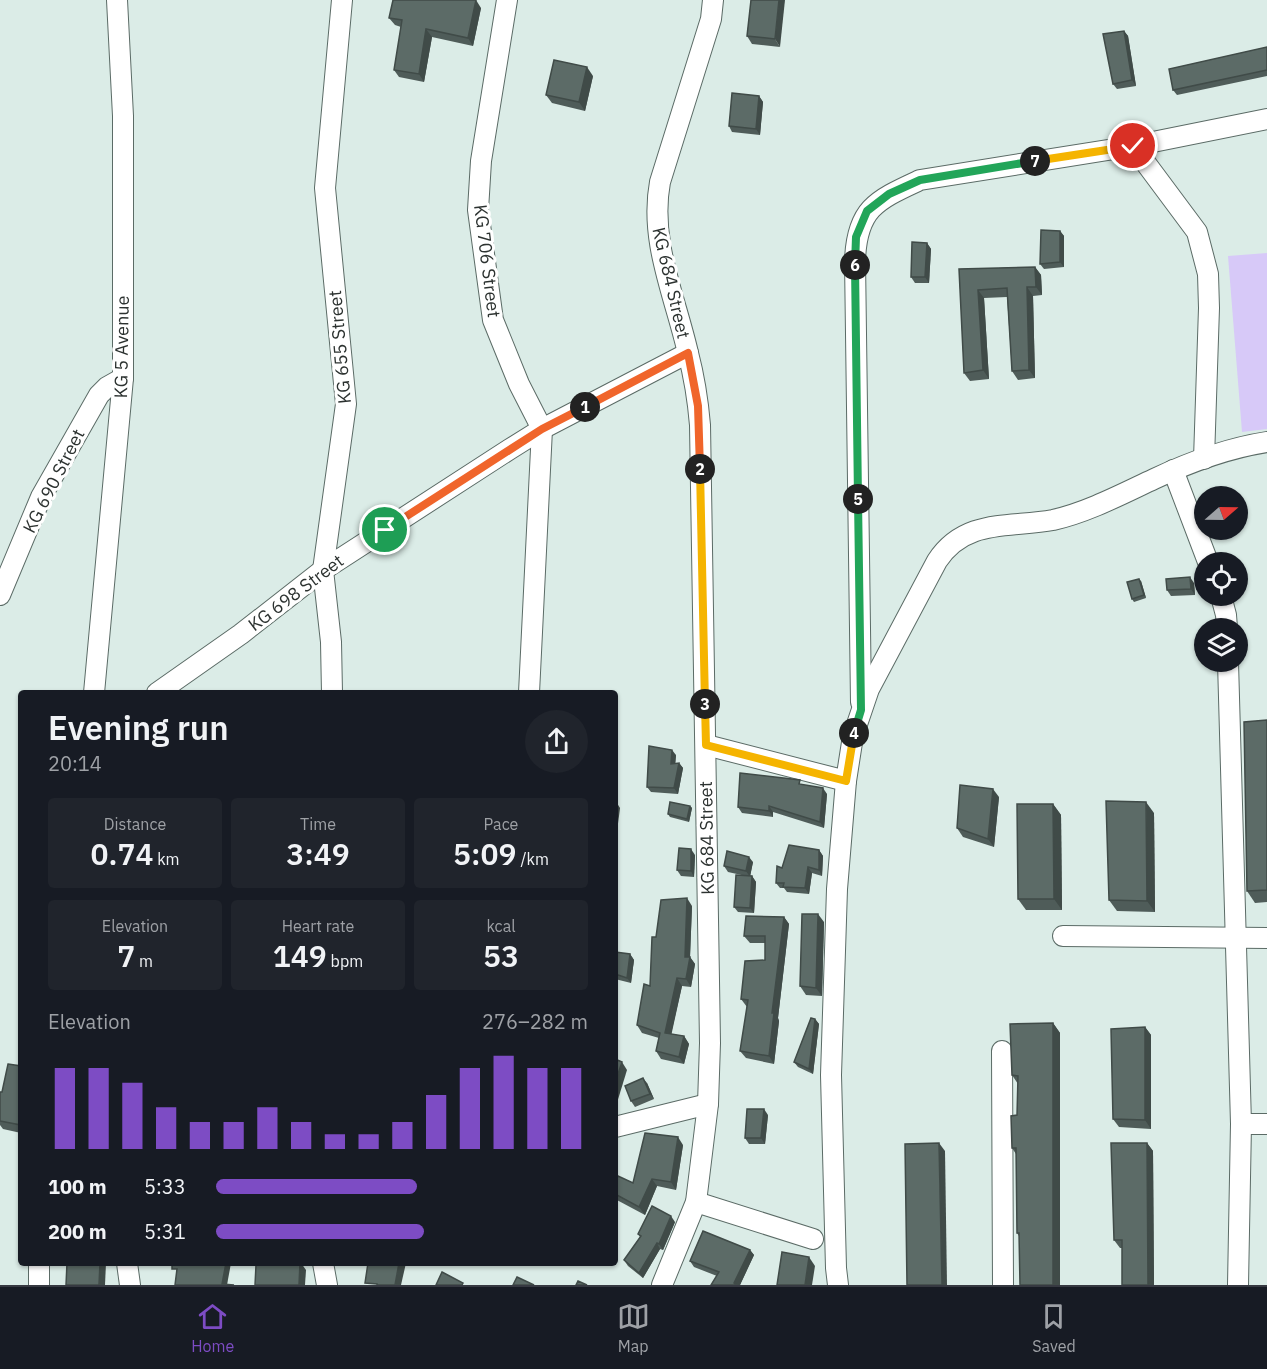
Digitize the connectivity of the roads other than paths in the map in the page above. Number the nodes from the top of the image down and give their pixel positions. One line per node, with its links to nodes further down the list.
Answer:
1 (117, 0): 8 (street, KG 5 Avenue)
2 (342, 0): 14 (street, KG 655 Street)
3 (507, 0): 9 (street, KG 706 Street)
4 (713, 0): 7 (street, KG 684 Street)
5 (1267, 119): 6 (street)
6 (1133, 146): 11 (street); 21 (street)
7 (688, 353): 9 (street, KG 698 Street); 22 (street, KG 684 Street)
8 (123, 378): 15 (street, KG 690 Street); 17 (street, KG 5 Avenue)
9 (542, 429): 14 (street, KG 698 Street); 20 (street, KG 706 Street)
10 (1267, 442): 11 (street)
11 (1204, 459): 12 (street)
12 (1173, 470): 13 (street); 21 (street)
13 (1205, 552)
14 (323, 570): 18 (street, KG 698 Street); 19 (street, KG 655 Street)
15 (0, 596)
16 (1228, 672): 25 (street)
17 (94, 690)
18 (161, 690)
19 (332, 690)
20 (529, 690)
21 (861, 710): 23 (street)
22 (706, 745): 23 (street); 28 (street, KG 684 Street)
23 (846, 781): 41 (street)
24 (1063, 936): 25 (street)
25 (1236, 938): 26 (street); 29 (street)
26 (1267, 938)
27 (1002, 1051): 42 (street)
28 (708, 1104): 31 (street); 32 (street, KG 684 Street)
29 (1241, 1124): 30 (street); 43 (street)
30 (1267, 1124)
31 (618, 1125)
32 (696, 1202): 33 (street); 40 (street, KG 684 Street)
33 (813, 1239)
34 (39, 1266): 37 (street)
35 (127, 1266): 38 (street)
36 (324, 1266): 39 (street)
37 (39, 1285)
38 (130, 1285)
39 (327, 1285)
40 (662, 1285)
41 (838, 1285)
42 (1003, 1285)
43 (1238, 1285)

